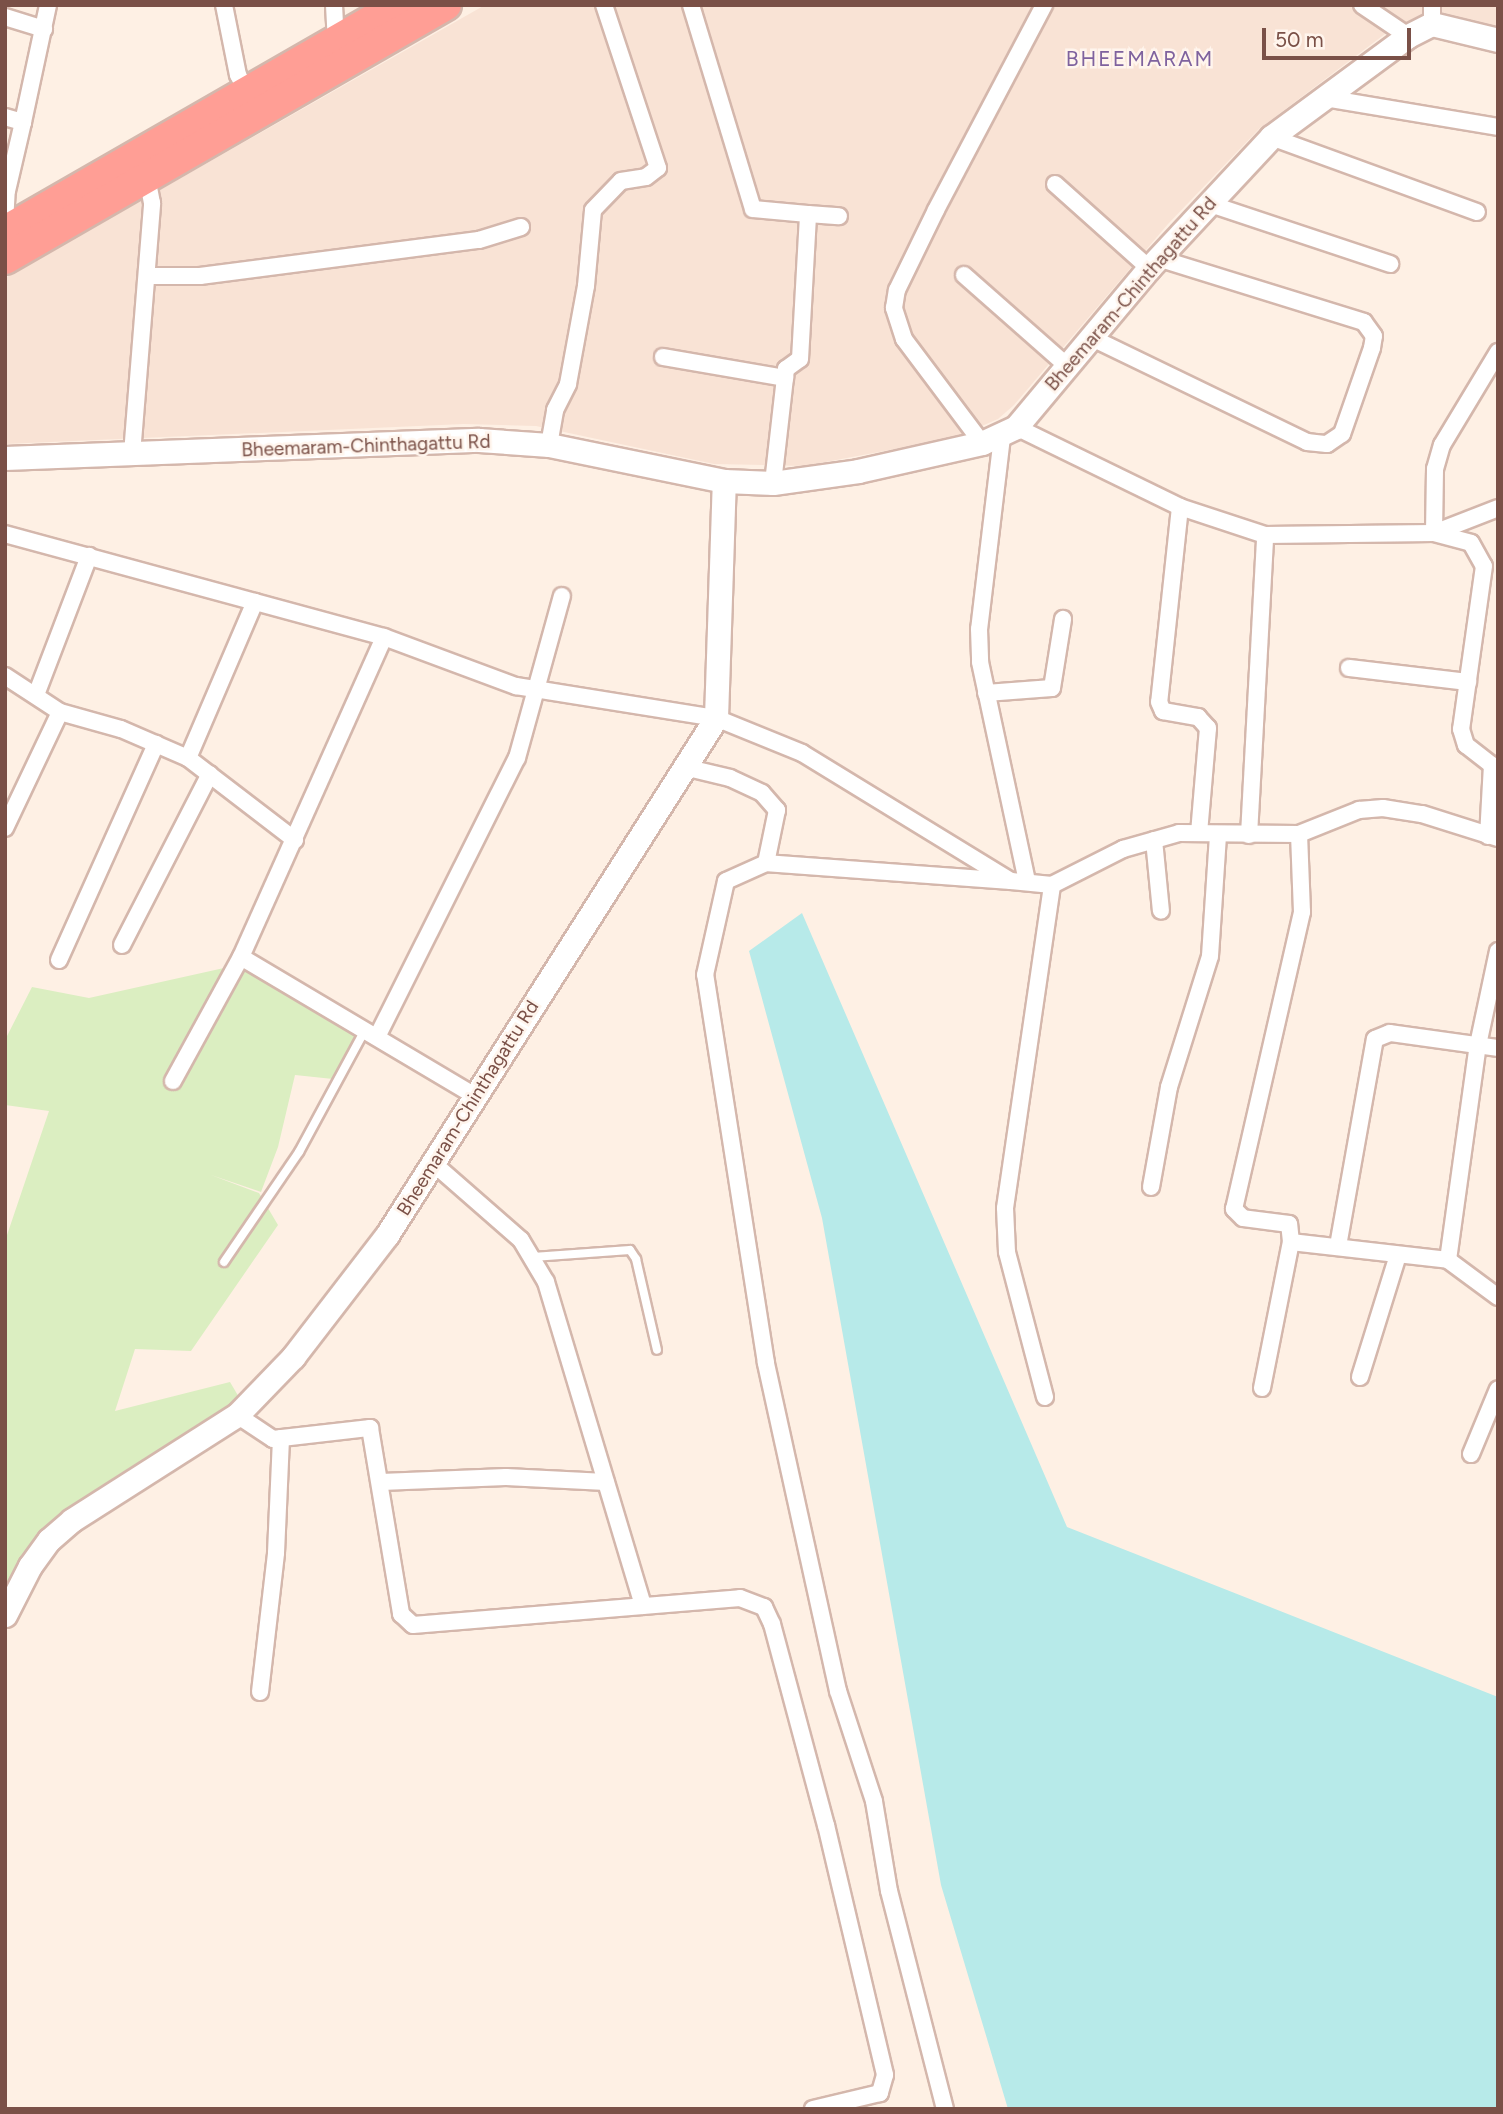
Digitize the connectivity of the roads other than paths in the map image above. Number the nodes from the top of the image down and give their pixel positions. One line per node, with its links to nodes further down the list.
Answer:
1 (48, 5): 12 (street)
2 (224, 5): 16 (street)
3 (334, 5): 14 (street)
4 (398, 5): 14 (highway)
5 (446, 5): 22 (highway)
6 (604, 5): 42 (street)
7 (691, 5): 26 (street)
8 (1044, 5): 41 (street)
9 (1362, 5): 13 (street)
10 (1432, 15): 13 (street, Bheemaram-Chinthagattu Rd); 15 (street, Bheemaram-Chinthagattu Rd)
11 (5, 17): 12 (street)
12 (44, 29): 19 (street)
13 (1408, 36): 17 (street, Bheemaram-Chinthagattu Rd)
14 (336, 40): 16 (highway)
15 (1498, 40)
16 (247, 92): 30 (highway)
17 (1325, 98): 20 (street); 21 (street, Bheemaram-Chinthagattu Rd)
18 (5, 117): 19 (street)
19 (23, 122): 28 (street)
20 (1498, 127)
21 (1272, 137): 24 (street, Bheemaram-Chinthagattu Rd); 25 (street)
22 (146, 177): 31 (highway); 35 (street)
23 (1055, 184): 32 (street)
24 (1210, 204): 32 (street, Bheemaram-Chinthagattu Rd); 33 (street)
25 (1477, 212)
26 (808, 214): 27 (street); 40 (street)
27 (839, 216)
28 (5, 224)
29 (522, 227): 35 (street)
30 (5, 231)
31 (5, 259)
32 (1154, 263): 36 (street, Bheemaram-Chinthagattu Rd); 36 (street)
33 (1390, 264)
34 (964, 275): 39 (street)
35 (148, 276): 43 (street)
36 (1090, 337): 39 (street, Bheemaram-Chinthagattu Rd)
37 (1498, 352): 49 (street)
38 (663, 357): 40 (street)
39 (1066, 365): 41 (street, Bheemaram-Chinthagattu Rd)
40 (785, 378): 46 (street)
41 (1000, 436): 46 (street, Bheemaram-Chinthagattu Rd); 47 (street); 61 (street)
42 (549, 445): 43 (street, Bheemaram-Chinthagattu Rd); 45 (street, Bheemaram-Chinthagattu Rd)
43 (132, 453): 44 (street, Bheemaram-Chinthagattu Rd)
44 (5, 458)
45 (724, 481): 46 (street, Bheemaram-Chinthagattu Rd); 64 (street)
46 (773, 483)
47 (1180, 507): 50 (street); 70 (street)
48 (1498, 508): 49 (street)
49 (1434, 533): 50 (street); 59 (street)
50 (1265, 535): 73 (street)
51 (7, 540): 52 (street)
52 (89, 556): 54 (street); 62 (street)
53 (562, 596): 60 (street)
54 (255, 602): 56 (street); 66 (street)
55 (1063, 619): 61 (street)
56 (384, 636): 60 (street); 75 (street)
57 (1349, 668): 59 (street)
58 (5, 676): 62 (street)
59 (1468, 682): 74 (street)
60 (536, 690): 64 (street); 85 (street)
61 (986, 693): 78 (street)
62 (36, 695): 63 (street)
63 (60, 712): 65 (street); 69 (street)
64 (716, 718): 67 (street, Bheemaram-Chinthagattu Rd); 78 (street)
65 (156, 744): 66 (street); 84 (street)
66 (188, 758): 68 (street)
67 (684, 767): 77 (street); 89 (street, Bheemaram-Chinthagattu Rd)
68 (209, 774): 75 (street); 81 (street)
69 (5, 828)
70 (1199, 833): 71 (street); 76 (street)
71 (1218, 834): 73 (street); 91 (street)
72 (1299, 834): 73 (street); 74 (street); 92 (street)
73 (1249, 835)
74 (1493, 837)
75 (295, 840): 83 (street)
76 (1154, 840): 79 (street); 80 (street)
77 (766, 863): 78 (street); 113 (street)
78 (1019, 882): 79 (street)
79 (1052, 885): 103 (street)
80 (1161, 911)
81 (121, 945)
82 (1498, 951): 86 (street)
83 (241, 957): 85 (street); 88 (street)
84 (59, 960)
85 (371, 1034): 89 (street); 97 (lane)
86 (1478, 1045): 87 (street); 93 (street); 96 (street)
87 (1498, 1048)
88 (173, 1082)
89 (475, 1096): 90 (street, Bheemaram-Chinthagattu Rd)
90 (433, 1163): 95 (street); 104 (street, Bheemaram-Chinthagattu Rd)
91 (1151, 1187)
92 (1291, 1242): 93 (street); 101 (street)
93 (1338, 1246): 94 (street)
94 (1398, 1255): 96 (street); 100 (street)
95 (533, 1256): 99 (lane); 108 (street)
96 (1447, 1260): 98 (street)
97 (224, 1262)
98 (1498, 1297)
99 (657, 1350)
100 (1360, 1377)
101 (1262, 1388)
102 (1497, 1392): 106 (street)
103 (1045, 1397)
104 (237, 1415): 105 (street); 110 (street, Bheemaram-Chinthagattu Rd)
105 (281, 1438): 107 (street); 111 (street)
106 (1471, 1454)
107 (381, 1482): 108 (street); 109 (street)
108 (606, 1482): 109 (street)
109 (643, 1606): 112 (street)
110 (5, 1615)
111 (260, 1692)
112 (813, 2109)
113 (945, 2109)

